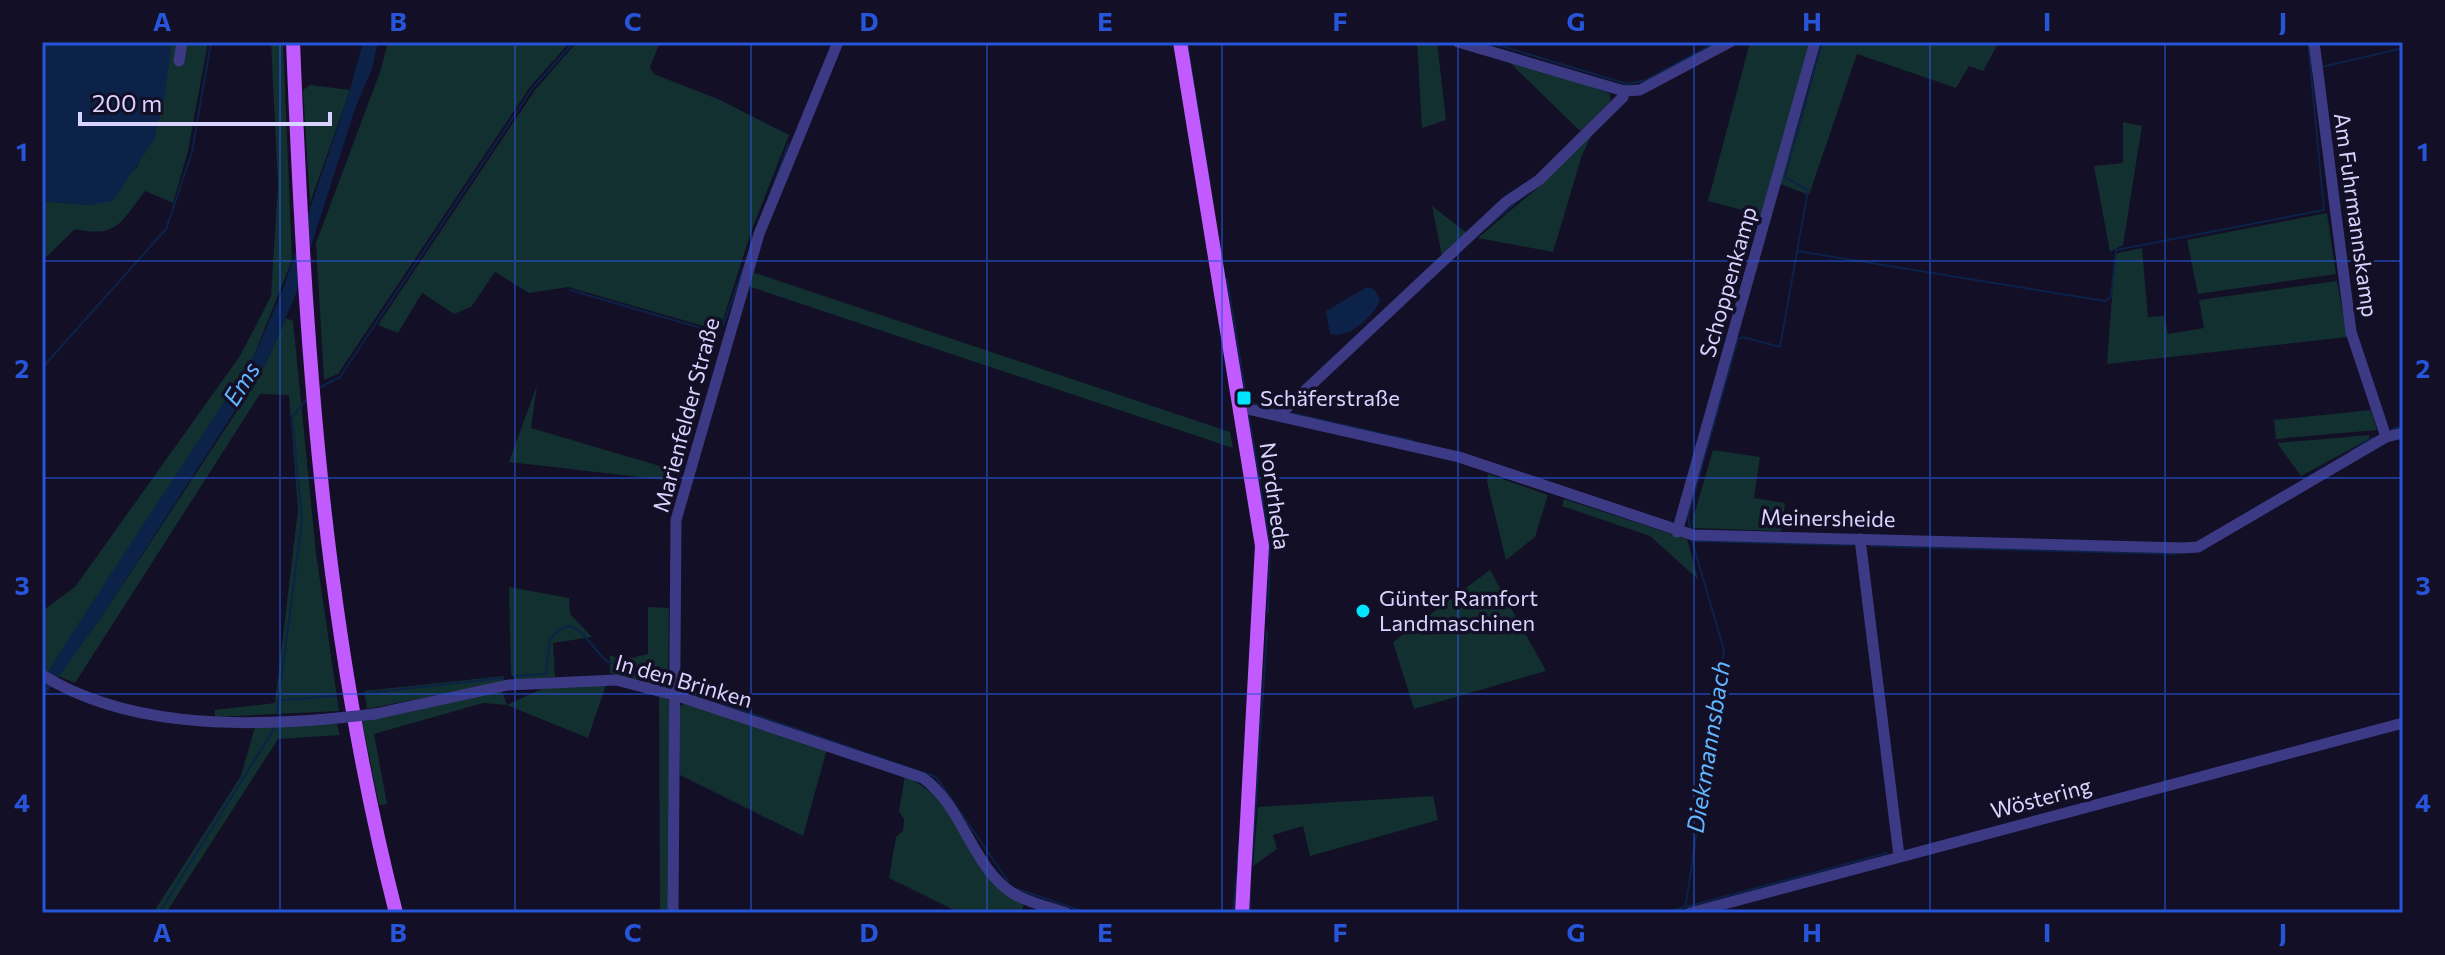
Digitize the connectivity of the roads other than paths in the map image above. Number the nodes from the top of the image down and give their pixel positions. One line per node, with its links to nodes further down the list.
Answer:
1 (182, 42): 9 (street)
2 (293, 42): 21 (main road)
3 (838, 42): 18 (street, Marienfelder Straße)
4 (1180, 42): 11 (main road, Nordrheda)
5 (1458, 42): 10 (street)
6 (1730, 42): 10 (street)
7 (1815, 42): 15 (street, Schoppenkamp)
8 (2314, 42): 14 (street, Am Fuhrmannskamp)
9 (179, 61)
10 (1624, 91): 12 (street)
11 (1239, 407): 12 (street, Meinersheide); 24 (main road, Nordrheda)
12 (1279, 415): 15 (street, Meinersheide)
13 (2403, 433): 14 (street, Meinersheide)
14 (2386, 437): 16 (street, Meinersheide)
15 (1677, 532): 16 (street, Meinersheide)
16 (1860, 539): 20 (street)
17 (42, 675): 18 (street, In den Brinken, bridge)
18 (673, 696): 22 (street, Marienfelder Straße); 23 (street, In den Brinken)
19 (2403, 723): 20 (street, Wöstering)
20 (1899, 856): 25 (street, Wöstering)
21 (396, 913)
22 (673, 913)
23 (1066, 913)
24 (1242, 913)
25 (1690, 913)

